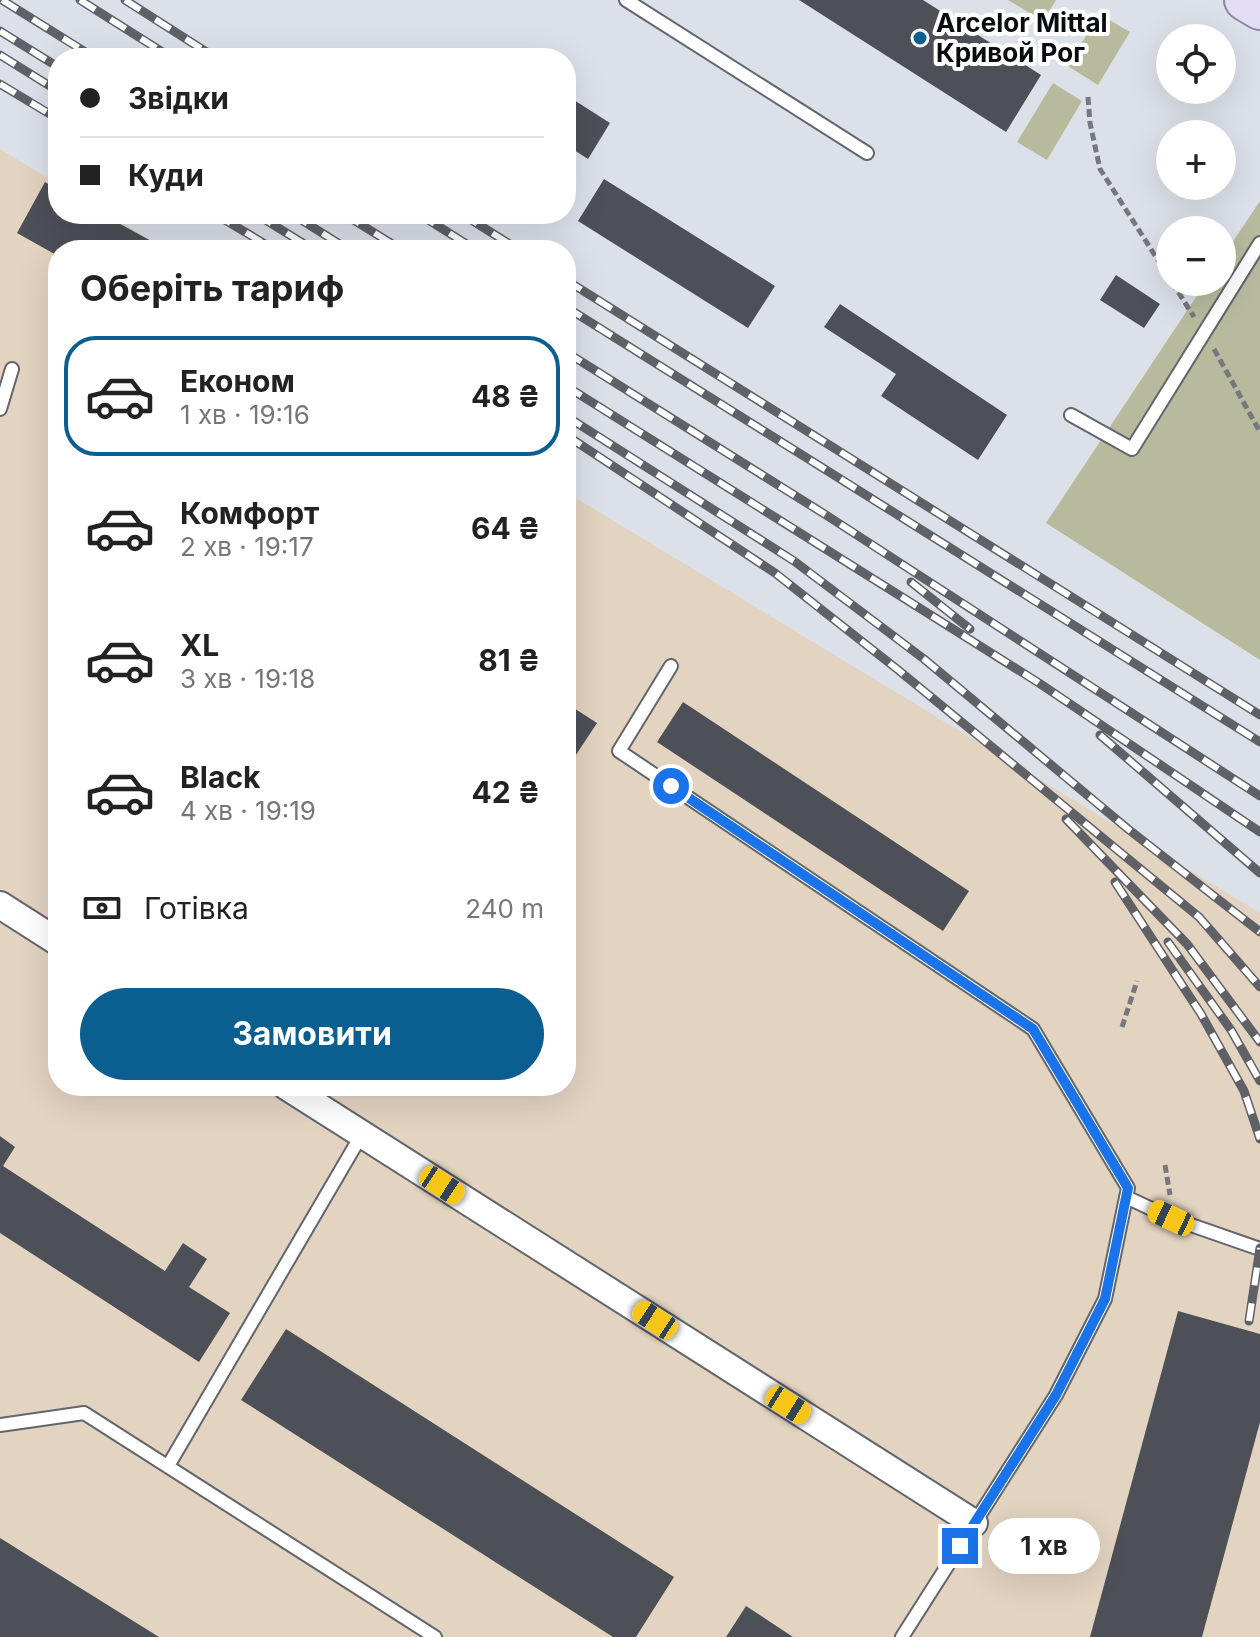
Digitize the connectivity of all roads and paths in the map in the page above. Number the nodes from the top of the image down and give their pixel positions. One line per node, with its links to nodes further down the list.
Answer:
1 (626, 0): 5 (lane)
2 (1245, 0): 3 (main road)
3 (1260, 9)
4 (1088, 97): 7 (path)
5 (867, 153)
6 (1260, 243): 9 (lane)
7 (1156, 257)
8 (1181, 296): 9 (path)
9 (1204, 333): 12 (lane); 13 (path)
10 (12, 369): 11 (lane)
11 (0, 409)
12 (1071, 415)
13 (1260, 432)
14 (671, 666): 21 (lane)
15 (0, 905): 16 (street)
16 (48, 936)
17 (1137, 981): 18 (path)
18 (1122, 1027)
19 (302, 1096): 20 (street)
20 (362, 1134): 24 (lane); 25 (street)
21 (1126, 1197): 22 (lane); 25 (lane)
22 (1260, 1249)
23 (0, 1425): 24 (lane)
24 (168, 1466): 26 (lane)
25 (974, 1523): 27 (lane)
26 (435, 1637)
27 (902, 1637)

